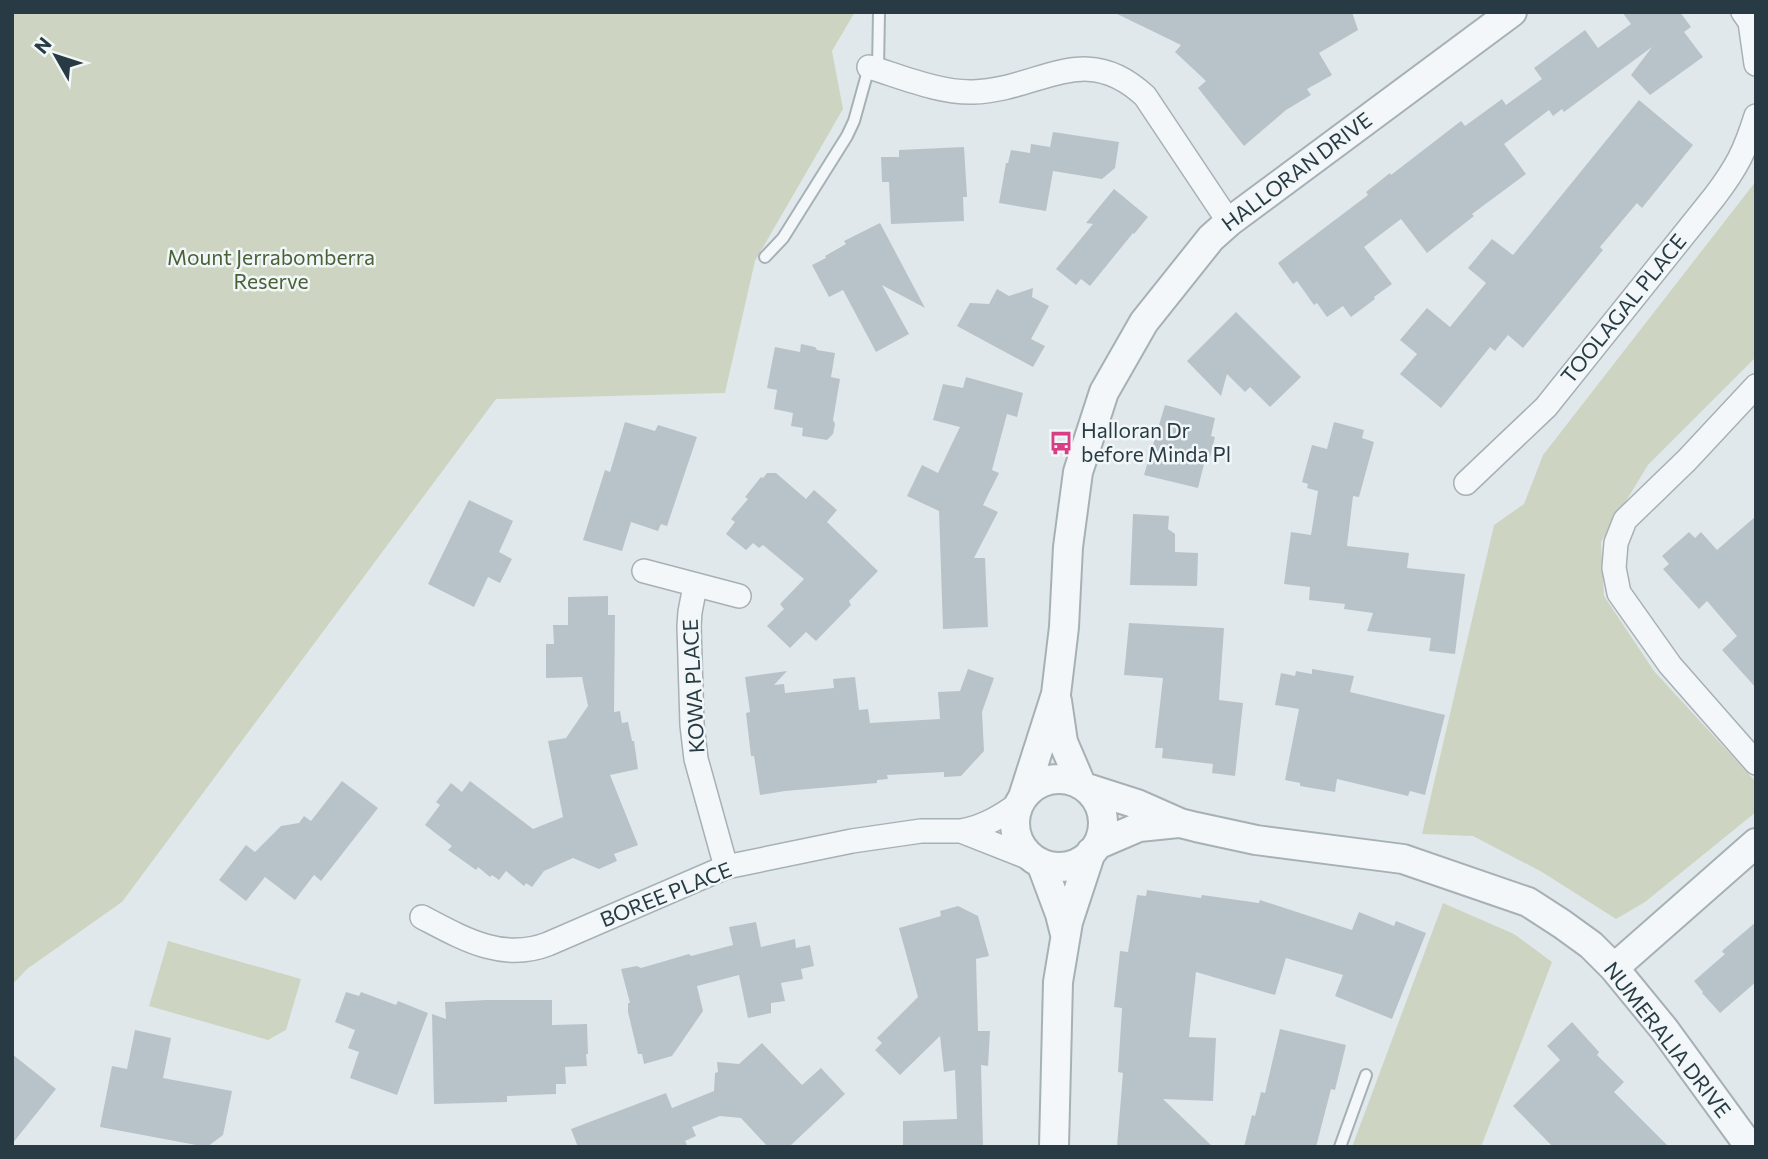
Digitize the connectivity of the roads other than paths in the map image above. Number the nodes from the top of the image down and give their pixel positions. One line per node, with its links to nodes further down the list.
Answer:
1 (879, 12): 5 (lane)
2 (1513, 12): 7 (street, HALLORAN DRIVE)
3 (1744, 12): 4 (street)
4 (1756, 64)
5 (874, 69): 7 (street); 8 (lane)
6 (1756, 116): 10 (street, TOOLAGAL PLACE)
7 (1228, 222): 14 (street, HALLORAN DRIVE)
8 (765, 257)
9 (1756, 386): 15 (street)
10 (1466, 483)
11 (643, 571): 12 (street)
12 (695, 586): 13 (street); 23 (street, KOWA PLACE)
13 (739, 596)
14 (1056, 694): 16 (street, HALLORAN DRIVE); 17 (street, HALLORAN DRIVE)
15 (1756, 763)
16 (1084, 786): 17 (street); 18 (street, NUMERALIA DRIVE); 21 (street)
17 (1022, 799): 19 (street, BOREE PLACE); 22 (street)
18 (1180, 823): 21 (street, NUMERALIA DRIVE); 26 (street, NUMERALIA DRIVE)
19 (961, 831): 22 (street, BOREE PLACE); 23 (street, BOREE PLACE)
20 (1756, 843): 26 (street)
21 (1094, 848): 22 (street); 25 (street)
22 (1039, 862): 25 (street)
23 (726, 867): 24 (street, BOREE PLACE)
24 (422, 917)
25 (1065, 936): 28 (street)
26 (1614, 968): 30 (street, NUMERALIA DRIVE)
27 (1366, 1075): 29 (lane)
28 (1054, 1147)
29 (1340, 1147)
30 (1750, 1147)

